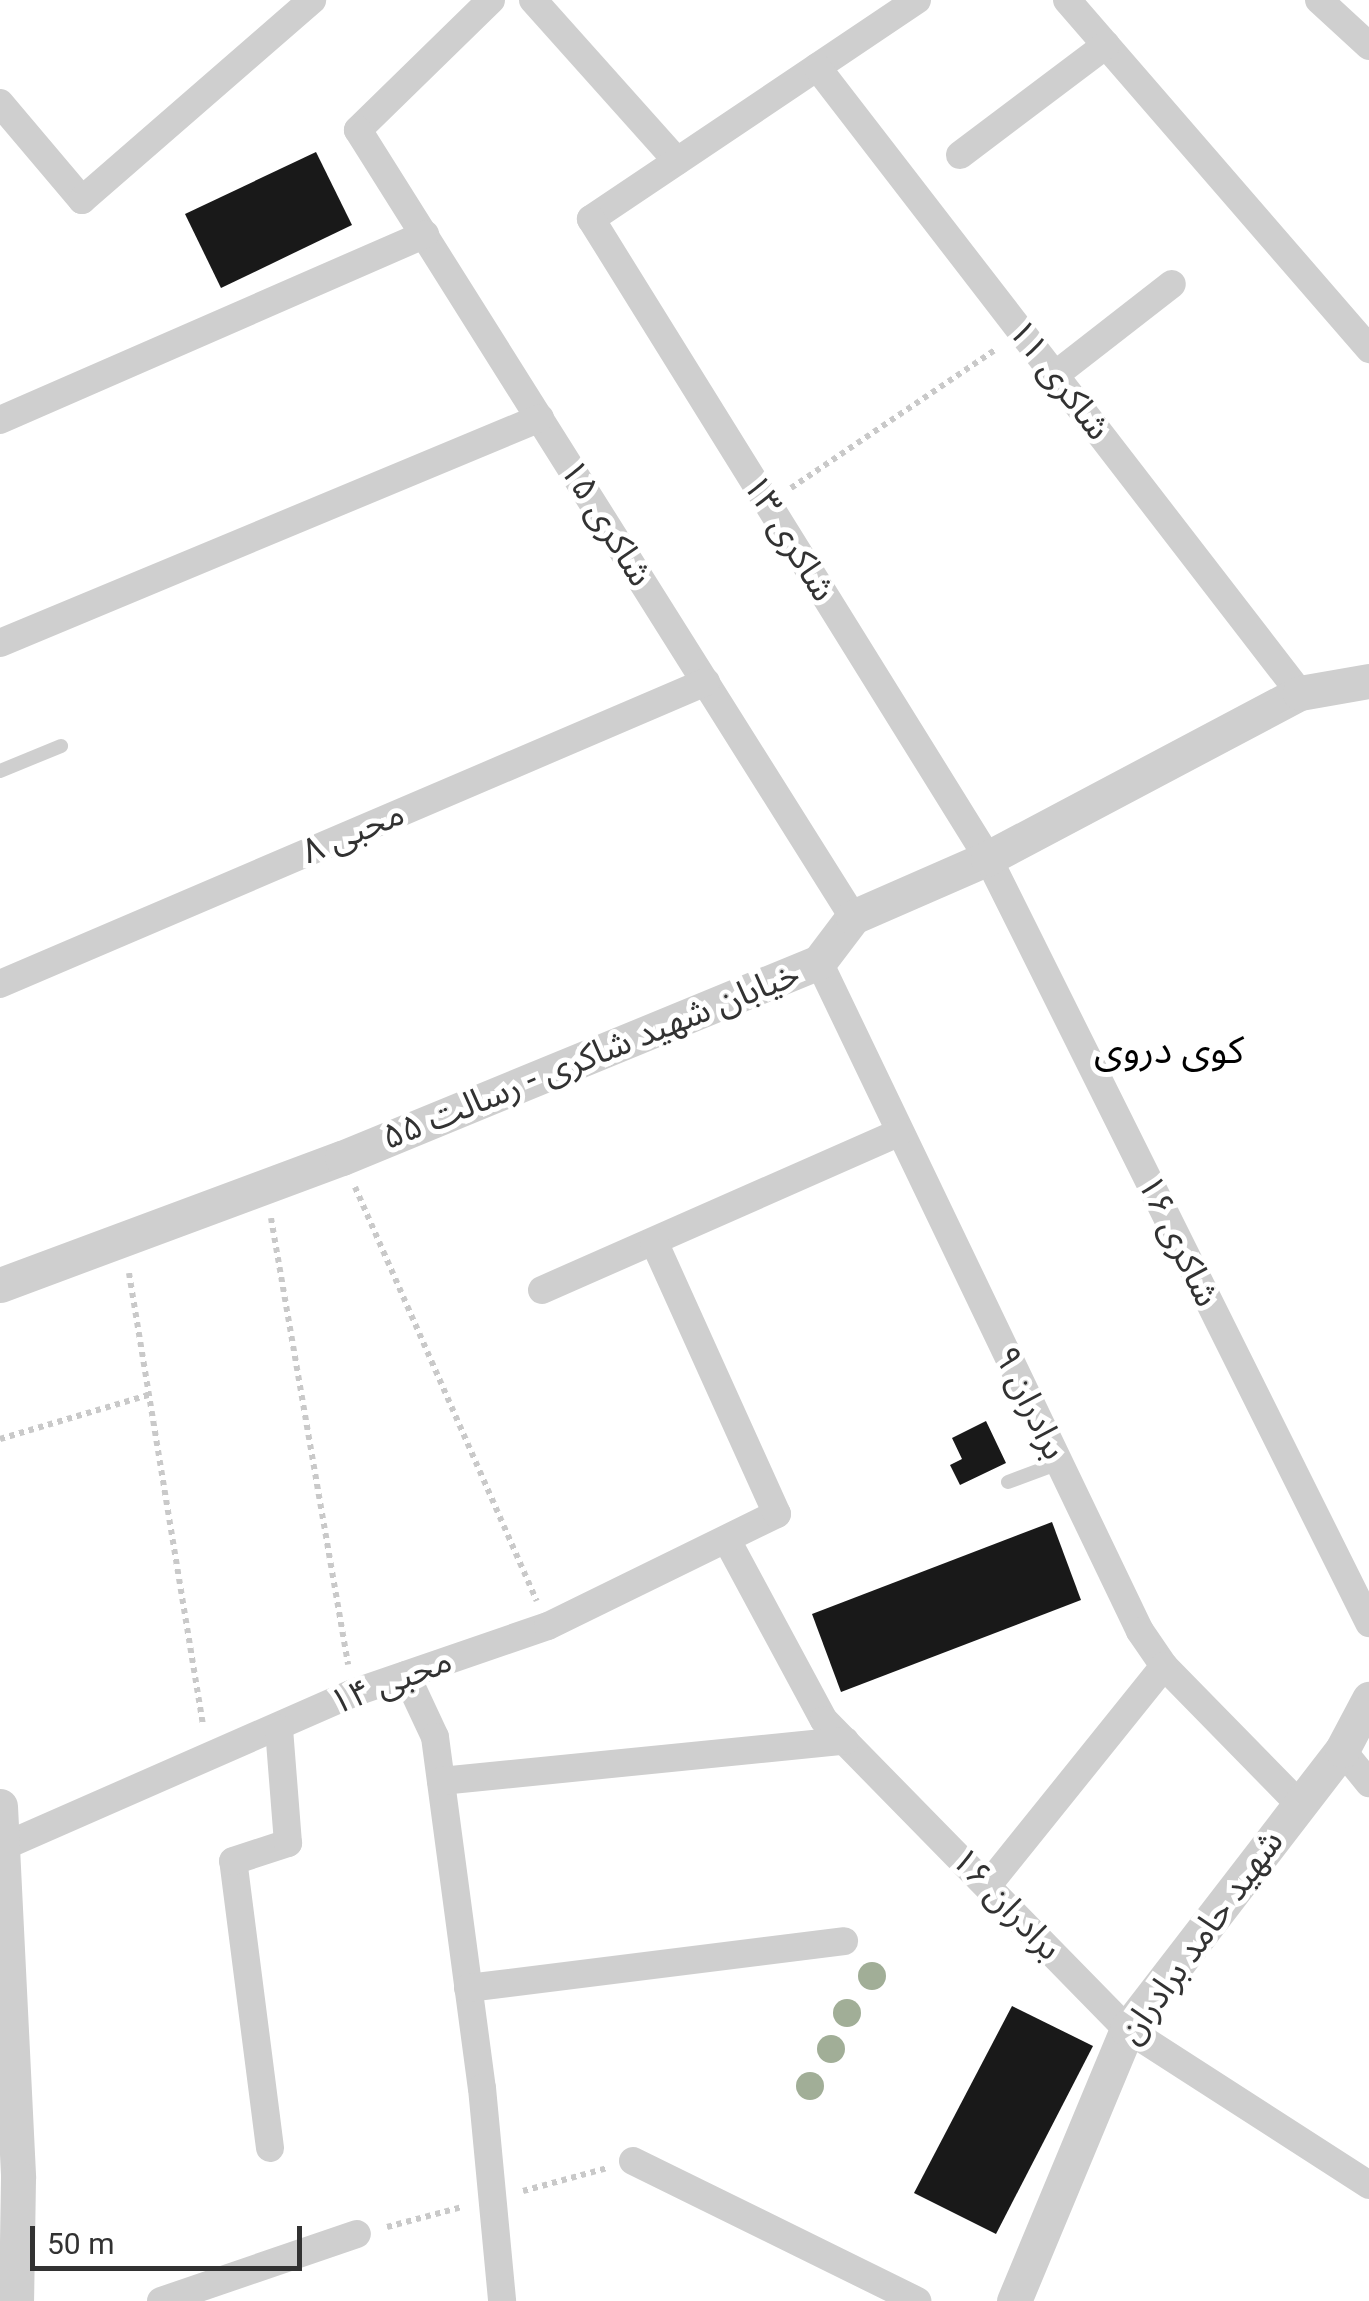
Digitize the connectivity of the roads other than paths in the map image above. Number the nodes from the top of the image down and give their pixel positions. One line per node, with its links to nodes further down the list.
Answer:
1 (312, 0): 10 (street)
2 (491, 0): 13 (street, شاکری ۱۵)
3 (533, 0): 12 (street)
4 (917, 0): 9 (street)
5 (1068, 0): 7 (street)
6 (1319, 0): 8 (street)
7 (1106, 46): 11 (street); 15 (street)
8 (1369, 46)
9 (817, 67): 12 (street); 16 (street, شاکری ۱۱)
10 (0, 104)
11 (960, 154)
12 (677, 161): 25 (street, شاکری ۱۳)
13 (425, 234): 17 (street, شاکری ۱۵); 18 (street)
14 (1172, 284): 16 (street)
15 (1369, 349)
16 (1056, 376): 22 (street, شاکری ۱۱)
17 (540, 418): 19 (street); 21 (street, شاکری ۱۵)
18 (0, 420)
19 (0, 643)
20 (1369, 681): 22 (street)
21 (706, 682): 26 (street, شاکری ۱۵); 28 (street, محبی ۸)
22 (1300, 693): 25 (street)
23 (62, 746): 24 (lane)
24 (0, 771)
25 (988, 858): 26 (street); 36 (street, شاکری ۱۶)
26 (853, 916): 27 (street, خیابان شهید شاکری - رسالت ۵۵)
27 (819, 962): 29 (street, برادران ۹); 31 (street, خیابان شهید شاکری - رسالت ۵۵)
28 (0, 984)
29 (900, 1132): 30 (street); 33 (street, برادران ۹)
30 (654, 1240): 32 (street); 35 (street, محبی ۱۴)
31 (0, 1285)
32 (542, 1290)
33 (1059, 1463): 34 (lane); 37 (street, برادران ۹)
34 (1008, 1482)
35 (728, 1542): 38 (street, محبی ۱۴); 41 (street, برادران ۱۶)
36 (1369, 1623)
37 (1164, 1666): 45 (street, برادران ۹); 48 (street)
38 (406, 1675): 40 (street, محبی ۱۴); 43 (street)
39 (1369, 1699): 42 (street, شهید حامد برادران)
40 (279, 1728): 47 (street, محبی ۱۴); 53 (street)
41 (844, 1740): 43 (street); 48 (street, برادران ۱۶)
42 (1342, 1750): 44 (street); 45 (street, شهید حامد برادران)
43 (441, 1781): 50 (street)
44 (1369, 1783)
45 (1299, 1804): 51 (street, شهید حامد برادران)
46 (0, 1806): 47 (street)
47 (2, 1848): 52 (street)
48 (988, 1885): 51 (street, برادران ۱۶)
49 (844, 1941): 50 (street)
50 (468, 1988): 60 (street)
51 (1127, 2029): 56 (street, برادران ۱۶); 62 (street, شهید حامد برادران)
52 (6, 2044): 55 (street)
53 (270, 2148)
54 (633, 2161): 61 (street)
55 (9, 2178): 58 (street)
56 (1369, 2185)
57 (357, 2234): 59 (street)
58 (16, 2301)
59 (160, 2301)
60 (502, 2301)
61 (917, 2301)
62 (1014, 2301)

